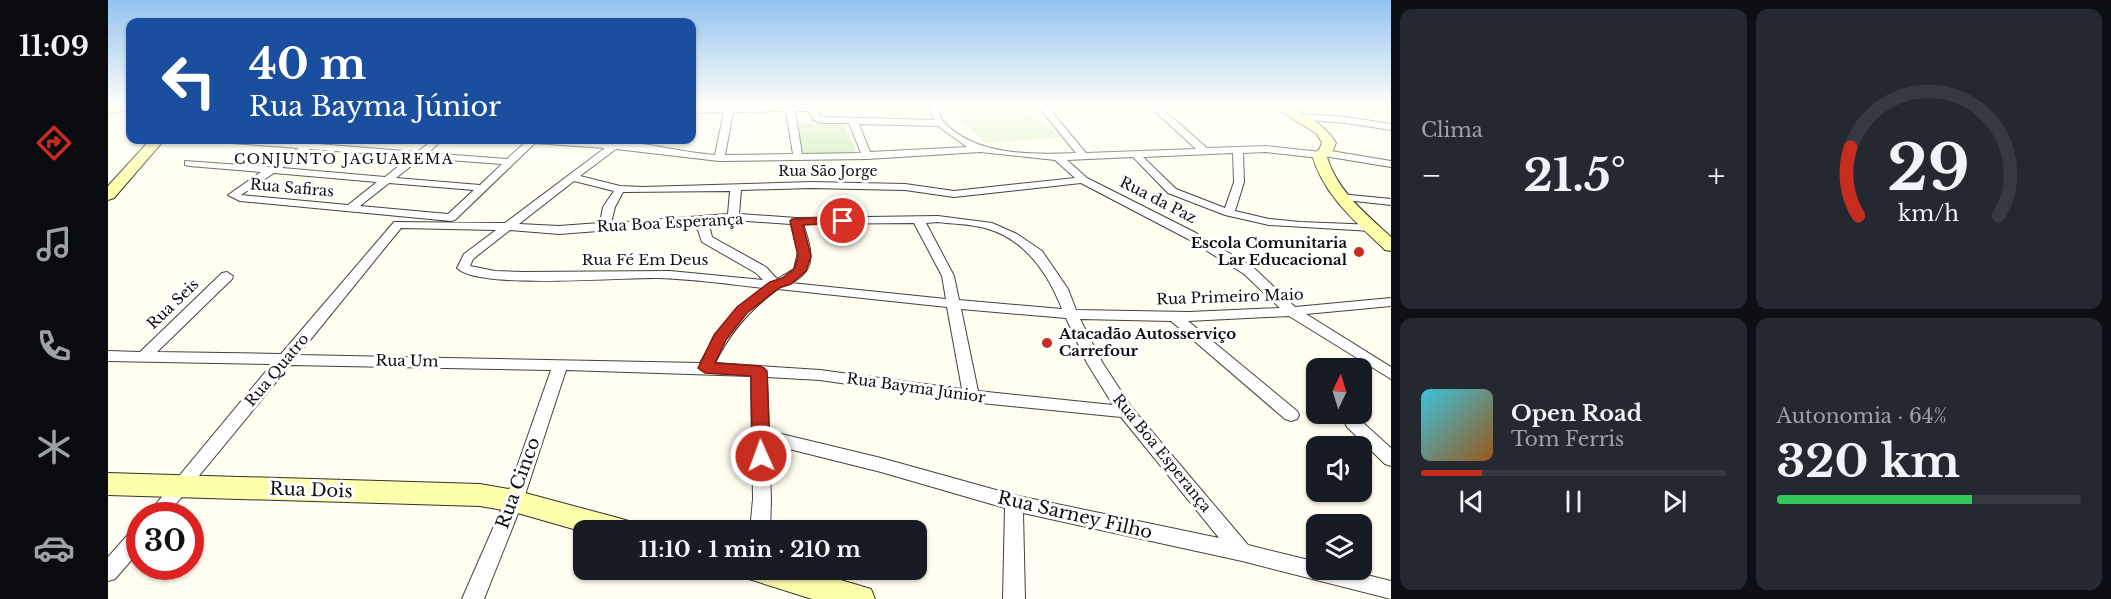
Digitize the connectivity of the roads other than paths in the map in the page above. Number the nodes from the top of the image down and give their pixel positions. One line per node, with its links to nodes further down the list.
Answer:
1 (724, 133): 28 (street)
2 (794, 133): 26 (street)
3 (858, 133): 24 (street)
4 (953, 133): 18 (street)
5 (1064, 133): 25 (street)
6 (1184, 133): 20 (street)
7 (1324, 133): 21 (main road)
8 (142, 144): 34 (main road)
9 (153, 144): 40 (main road)
10 (282, 144): 16 (street)
11 (311, 144): 16 (street, Rua Safiras)
12 (433, 144): 22 (street)
13 (529, 144): 30 (street)
14 (578, 144): 17 (street)
15 (648, 144): 17 (street); 28 (street)
16 (308, 146): 22 (street); 32 (street, Rua Safiras)
17 (612, 147): 33 (street)
18 (980, 149): 24 (street); 27 (street)
19 (1237, 149): 20 (street); 21 (street); 44 (street)
20 (1204, 151): 23 (street)
21 (1322, 154): 31 (street); 41 (main road)
22 (418, 155): 30 (street); 35 (street)
23 (1136, 155): 25 (street); 44 (street)
24 (867, 156): 26 (street)
25 (1083, 156): 27 (street)
26 (798, 157): 28 (street)
27 (1058, 157): 36 (street, Rua da Paz)
28 (719, 158)
29 (189, 162): 32 (street)
30 (510, 162): 37 (street)
31 (1391, 165)
32 (270, 170): 35 (street); 43 (street, Rua Safiras)
33 (573, 178): 39 (street, Rua São Jorge); 51 (street)
34 (108, 179)
35 (386, 180): 37 (street); 43 (street)
36 (1083, 180): 38 (street, Rua São Jorge); 58 (street, Rua da Paz)
37 (482, 188): 43 (street, Rua Safiras)
38 (736, 188): 39 (street, Rua São Jorge); 45 (street)
39 (620, 189): 50 (street)
40 (108, 195)
41 (1340, 197): 42 (street); 52 (main road)
42 (1391, 202)
43 (351, 208)
44 (1229, 213): 52 (street)
45 (733, 217): 47 (street, Rua Boa Esperança); 48 (street, Rua Boa Esperança)
46 (918, 219): 48 (street, Rua Boa Esperança); 57 (street); 59 (street, Rua Boa Esperança)
47 (693, 220): 50 (street, Rua Boa Esperança); 55 (street)
48 (796, 221): 55 (street)
49 (398, 224): 51 (street, Rua Boa Esperança); 63 (street, Rua Quatro)
50 (605, 226): 51 (street, Rua Boa Esperança)
51 (511, 227): 55 (street, Rua Fé Em Deus)
52 (1372, 227): 53 (main road)
53 (1391, 246)
54 (226, 276): 62 (street, Rua Seis)
55 (775, 285): 57 (street, Rua Fé Em Deus); 65 (street)
56 (1391, 302): 58 (street, Rua Primeiro Maio)
57 (954, 304): 59 (street, Rua Fé Em Deus); 68 (street)
58 (1293, 312): 60 (street, Rua Primeiro Maio); 67 (street, Rua da Paz)
59 (1071, 314): 60 (street, Rua Primeiro Maio); 69 (street, Rua Boa Esperança)
60 (1174, 317): 70 (street)
61 (108, 356): 62 (street, Rua Um)
62 (143, 357): 63 (street, Rua Um)
63 (286, 358): 64 (street, Rua Um); 75 (street, Rua Quatro)
64 (560, 365): 65 (street, Rua Um); 76 (street, Rua Cinco)
65 (705, 368): 66 (street, Rua Bayma Júnior)
66 (759, 371): 68 (street, Rua Bayma Júnior); 72 (street)
67 (1391, 374)
68 (971, 396): 69 (street, Rua Bayma Júnior)
69 (1126, 412): 82 (street, Rua Boa Esperança)
70 (1291, 415)
71 (1354, 424): 73 (street)
72 (760, 435): 78 (street, Rua Sarney Filho); 80 (street)
73 (1391, 459)
74 (108, 484): 75 (main road, Rua Dois)
75 (180, 486): 76 (main road, Rua Dois); 77 (street, Rua Quatro)
76 (513, 501): 79 (main road, Rua Dois); 86 (street, Rua Cinco)
77 (167, 502)
78 (1014, 503): 82 (street, Rua Sarney Filho); 88 (street)
79 (582, 520)
80 (761, 520)
81 (126, 551): 83 (street)
82 (1242, 552): 85 (street, Rua Sarney Filho)
83 (108, 572)
84 (794, 580): 87 (main road)
85 (1391, 591)
86 (473, 599)
87 (860, 599)
88 (1014, 599)

